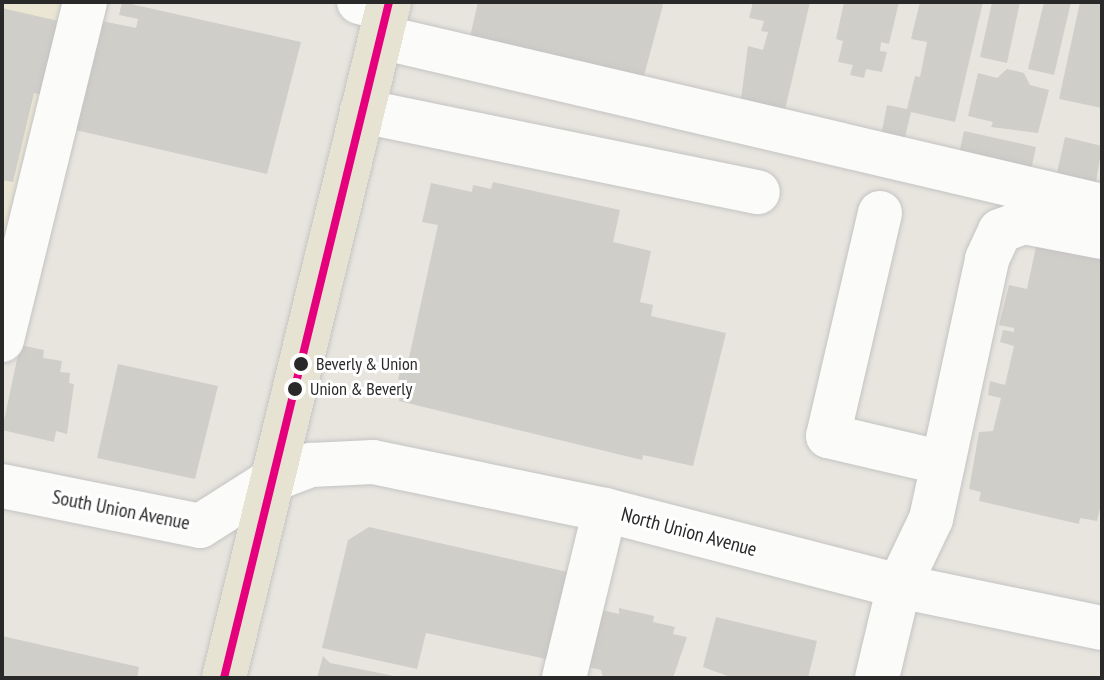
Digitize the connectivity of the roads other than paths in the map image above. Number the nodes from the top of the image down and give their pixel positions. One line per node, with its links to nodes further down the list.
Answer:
1 (85, 2): 8 (street)
2 (379, 12): 3 (main road); 5 (street)
3 (362, 111): 4 (street); 10 (main road)
4 (758, 192)
5 (1102, 206)
6 (880, 213): 9 (street)
7 (1102, 237): 9 (street)
8 (2, 340)
9 (943, 463): 13 (street)
10 (274, 479): 11 (street, South Union Avenue); 12 (street, North Union Avenue); 15 (main road)
11 (2, 486)
12 (605, 510): 13 (street, North Union Avenue); 16 (street)
13 (899, 586): 14 (street, North Union Avenue); 17 (street)
14 (1102, 628)
15 (224, 678)
16 (564, 678)
17 (877, 678)

